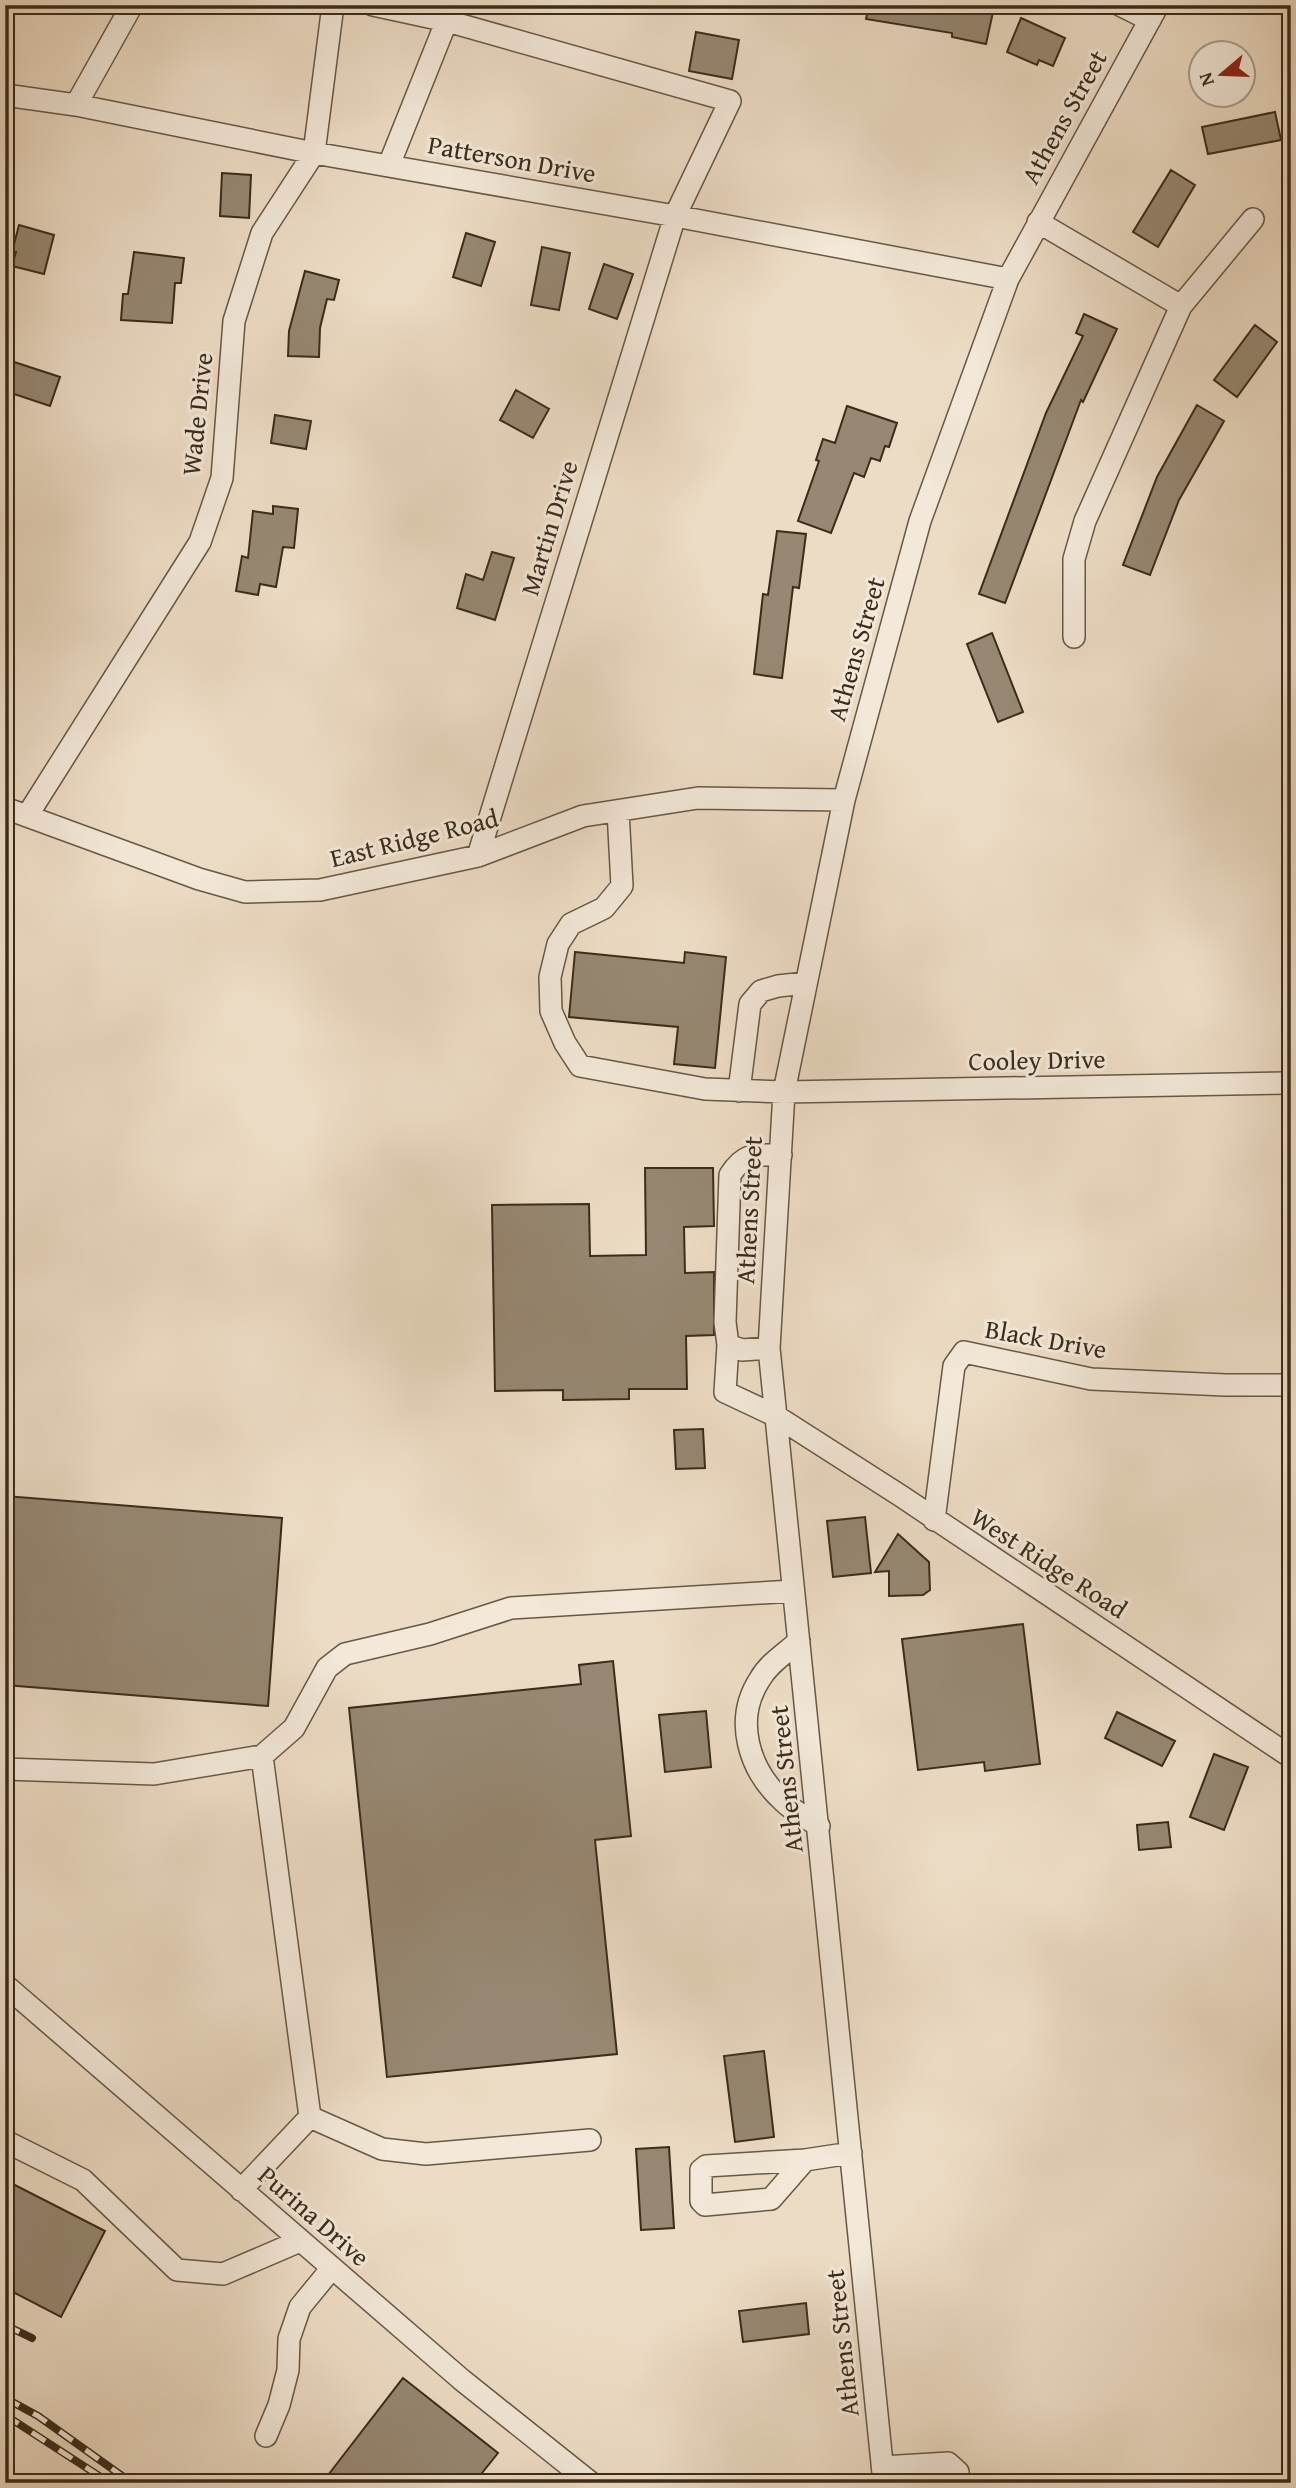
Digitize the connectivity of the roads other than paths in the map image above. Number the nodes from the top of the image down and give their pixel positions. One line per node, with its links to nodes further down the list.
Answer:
1 (132, 5): 8 (street)
2 (333, 5): 9 (street)
3 (373, 5): 5 (street)
4 (1121, 5): 6 (street)
5 (450, 13): 10 (street); 11 (street, Martin Drive)
6 (1154, 13): 13 (street, Athens Street)
7 (5, 95): 8 (street, Patterson Drive)
8 (76, 104): 9 (street, Patterson Drive)
9 (314, 153): 10 (street, Patterson Drive); 20 (street, Wade Drive)
10 (389, 165): 11 (street, Patterson Drive)
11 (675, 216): 14 (street, Patterson Drive); 21 (street, Martin Drive)
12 (1253, 219): 15 (street)
13 (1038, 222): 14 (street, Athens Street); 15 (street)
14 (1008, 279): 17 (street, Athens Street)
15 (1181, 306): 16 (street)
16 (1074, 637)
17 (844, 800): 19 (street, East Ridge Road); 22 (street, Athens Street)
18 (5, 808): 20 (street, East Ridge Road)
19 (618, 811): 21 (street, East Ridge Road); 24 (street, Cooley Drive)
20 (27, 816): 21 (street, East Ridge Road)
21 (478, 856)
22 (806, 983): 24 (street); 25 (street, Athens Street)
23 (1291, 1083): 25 (street, Cooley Drive)
24 (739, 1091): 25 (street, Cooley Drive)
25 (783, 1092): 26 (street, Athens Street)
26 (781, 1155): 27 (street); 28 (street, Athens Street)
27 (728, 1345): 28 (street); 30 (street, West Ridge Road)
28 (769, 1349): 30 (street, Athens Street)
29 (1291, 1385): 31 (street, Black Drive)
30 (776, 1416): 31 (street, West Ridge Road); 32 (street, Athens Street)
31 (934, 1520): 35 (street, West Ridge Road)
32 (793, 1591): 33 (street, Athens Street); 34 (street)
33 (799, 1641): 37 (street, Athens Street); 37 (street)
34 (262, 1756): 36 (street); 39 (street)
35 (1291, 1757)
36 (5, 1769)
37 (818, 1826): 42 (street, Athens Street)
38 (5, 1985): 44 (street, Purina Drive)
39 (310, 2117): 40 (street); 44 (street)
40 (590, 2140)
41 (5, 2141): 45 (street)
42 (851, 2153): 43 (street); 48 (street, Athens Street)
43 (804, 2160)
44 (241, 2190): 45 (street, Purina Drive)
45 (300, 2241): 46 (street, Purina Drive)
46 (332, 2268): 47 (street); 49 (street, Purina Drive)
47 (266, 2436)
48 (883, 2475): 50 (street)
49 (591, 2483)
50 (959, 2483)

